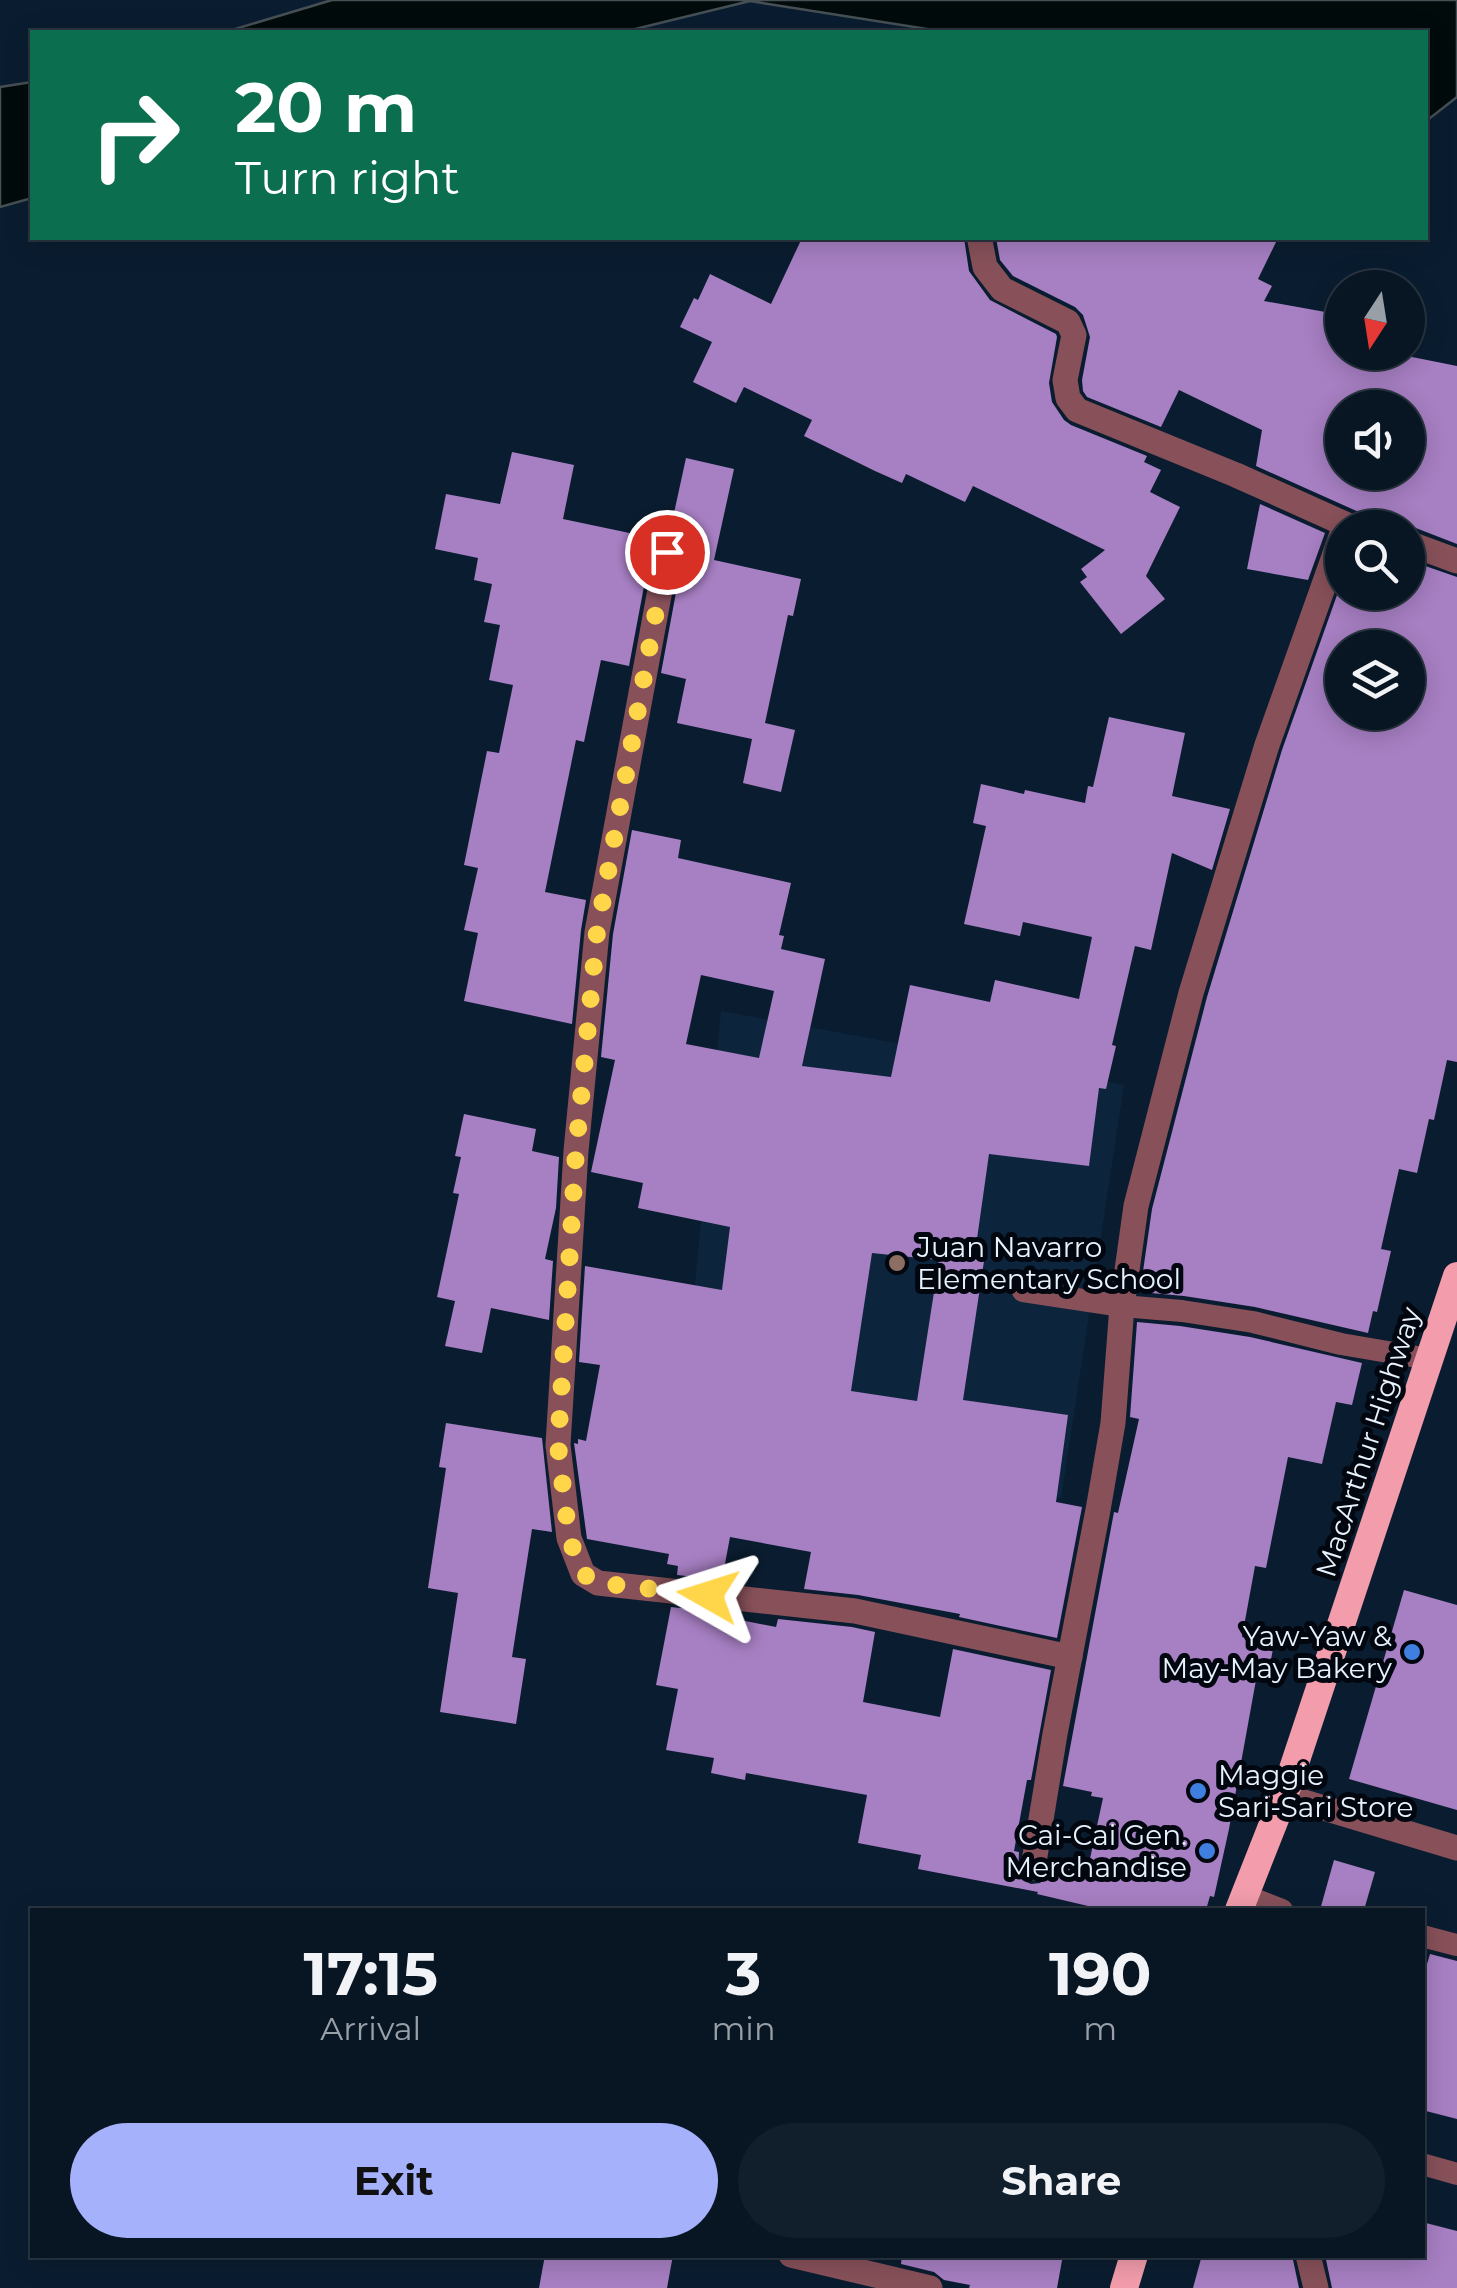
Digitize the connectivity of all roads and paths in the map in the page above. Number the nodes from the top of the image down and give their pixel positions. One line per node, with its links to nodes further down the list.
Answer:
1 (980, 241): 2 (street)
2 (1325, 518)
3 (1425, 550): 5 (street)
4 (667, 552): 11 (street)
5 (1457, 562)
6 (1325, 583): 9 (street)
7 (1457, 1276): 10 (highway, MacArthur Highway)
8 (1023, 1291): 9 (lane)
9 (1122, 1306): 10 (lane); 11 (street)
10 (1429, 1359): 12 (highway, MacArthur Highway)
11 (1070, 1657): 14 (street)
12 (1284, 1796): 13 (street); 15 (highway, MacArthur Highway)
13 (1457, 1848)
14 (1032, 1868)
15 (1242, 1902): 16 (lane)
16 (1272, 1908)
17 (1425, 1937): 18 (lane)
18 (1457, 1944)
19 (1425, 2165): 20 (lane)
20 (1457, 2174)
21 (804, 2258): 24 (street)
22 (1133, 2258): 25 (highway)
23 (1309, 2258): 26 (street)
24 (930, 2288)
25 (1124, 2288)
26 (1316, 2288)

